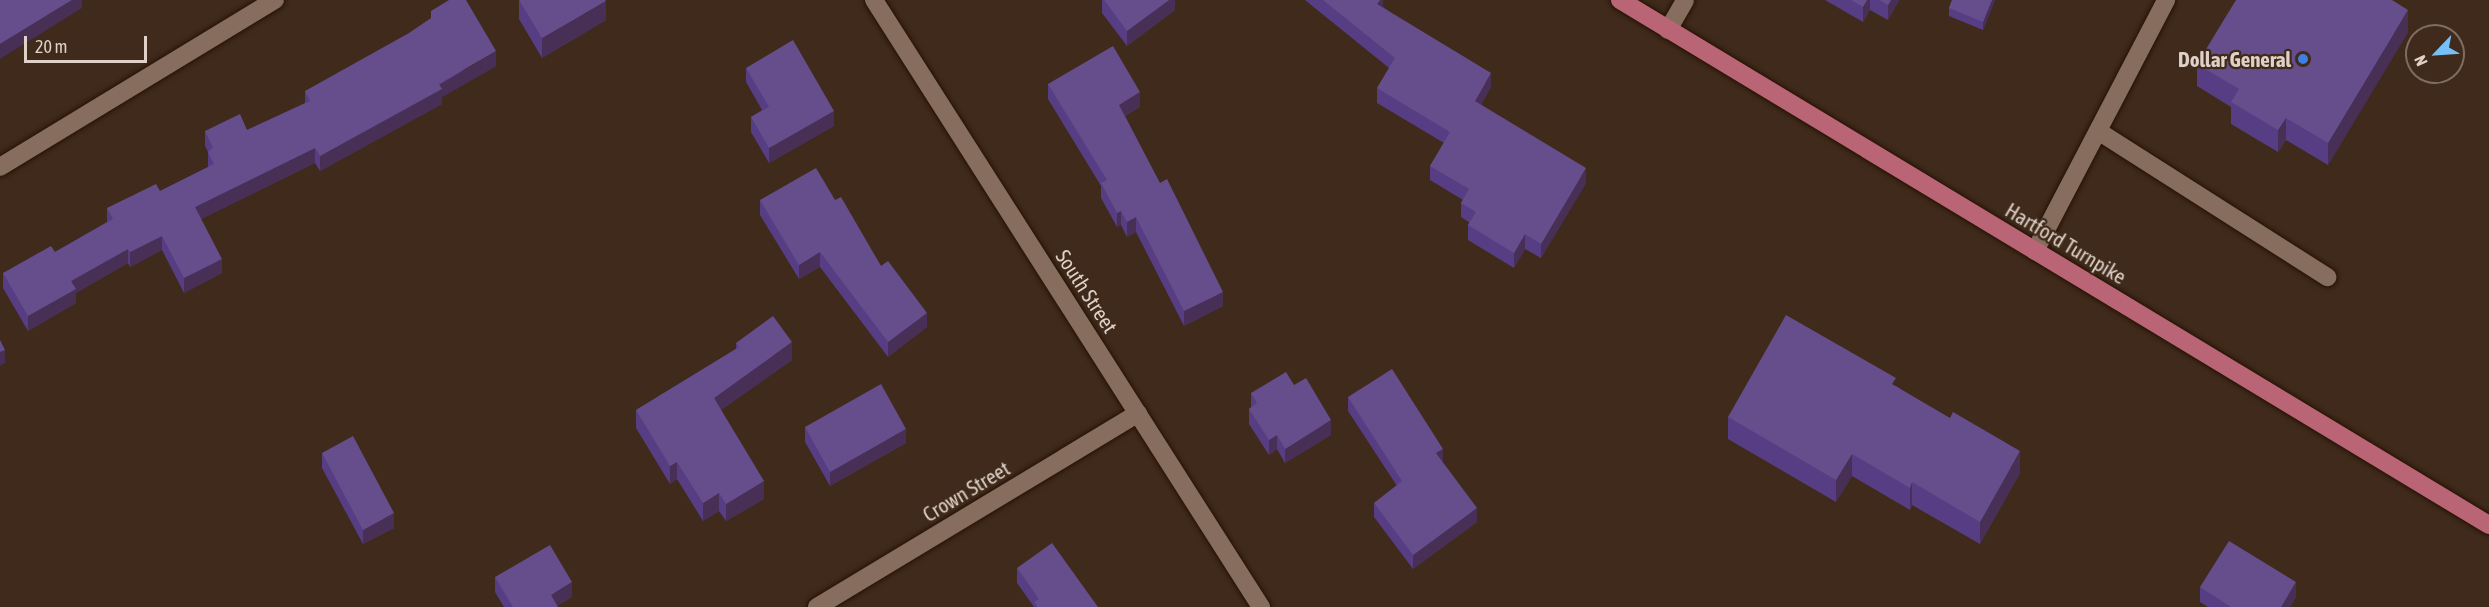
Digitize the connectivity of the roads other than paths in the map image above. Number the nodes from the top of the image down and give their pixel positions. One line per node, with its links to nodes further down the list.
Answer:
1 (275, 0): 8 (street)
2 (874, 0): 11 (street, South Street)
3 (1620, 0): 6 (main road, Hartford Turnpike)
4 (1685, 0): 6 (street)
5 (2166, 0): 7 (street)
6 (1668, 30): 9 (main road, Hartford Turnpike)
7 (2098, 131): 9 (street); 10 (street)
8 (0, 167)
9 (2035, 251): 12 (main road, Hartford Turnpike)
10 (2327, 278)
11 (1138, 414): 13 (street, Crown Street); 14 (street, South Street)
12 (2489, 525)
13 (817, 607)
14 (1261, 607)

